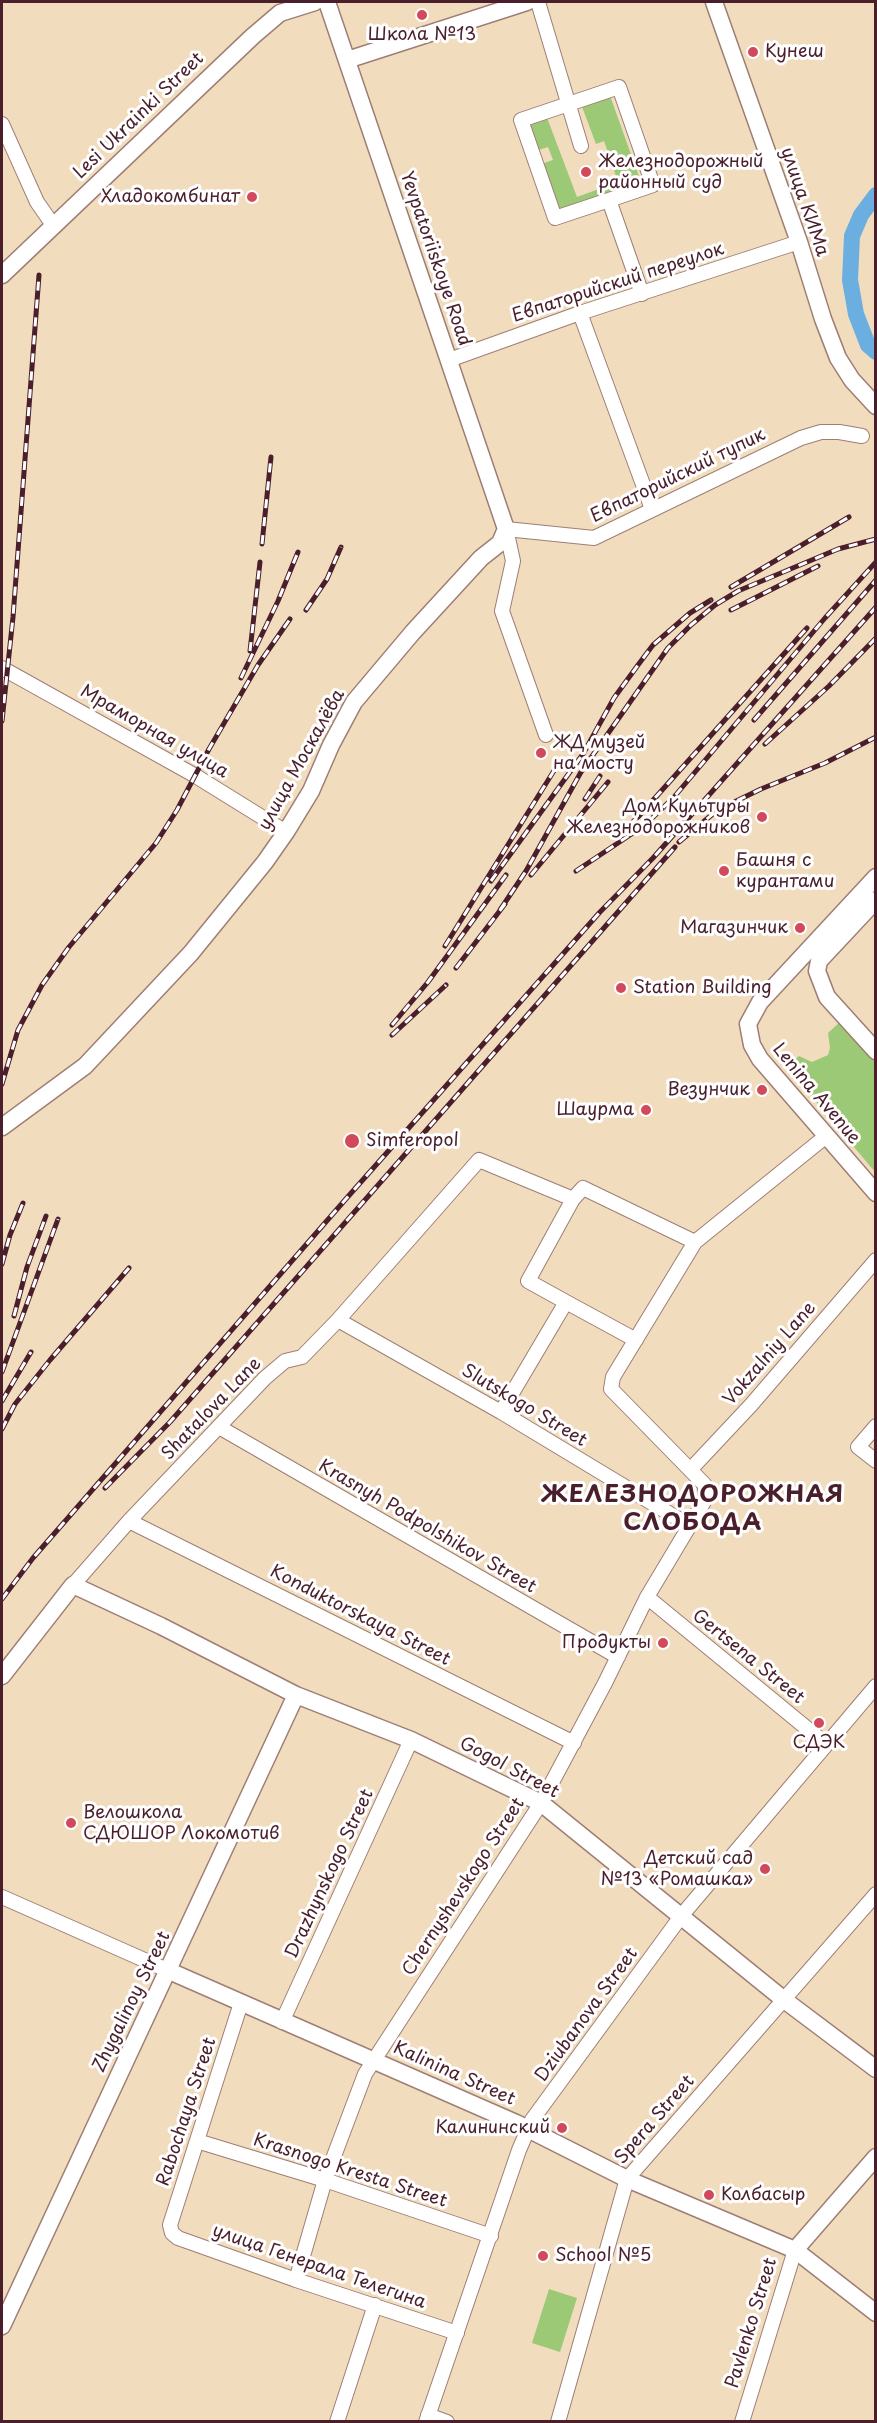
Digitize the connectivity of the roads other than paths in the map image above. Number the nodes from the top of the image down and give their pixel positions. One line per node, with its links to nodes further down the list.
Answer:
1 (315, 2): 11 (main road, Lesi Ukrainki Street)
2 (327, 2): 6 (main road, Yevpatoriiskoye Road)
3 (526, 2): 6 (main road)
4 (538, 2): 7 (street)
5 (714, 2): 12 (main road, улица КИМа)
6 (347, 60): 16 (main road, Yevpatoriiskoye Road)
7 (569, 104): 9 (street); 10 (street); 10 (street)
8 (2, 123): 11 (street)
9 (581, 147)
10 (609, 200): 14 (street)
11 (53, 225): 13 (main road, Lesi Ukrainki Street)
12 (799, 242): 14 (street, Евпаторийский переулок); 17 (main road, улица КИМа)
13 (2, 275)
14 (642, 294): 15 (street, Евпаторийский переулок)
15 (580, 313): 16 (street, Евпаторийский переулок); 19 (street)
16 (449, 360): 20 (main road, Yevpatoriiskoye Road)
17 (876, 406)
18 (862, 436): 19 (street, Евпаторийский тупик)
19 (652, 509): 20 (street, Евпаторийский тупик)
20 (506, 529): 22 (street); 23 (main road, улица Москалёва)
21 (2, 668): 23 (street, Мраморная улица)
22 (546, 735)
23 (286, 832): 27 (main road, улица Москалёва)
24 (876, 877): 28 (main road, Lenina Avenue)
25 (876, 900): 26 (main road)
26 (876, 1051)
27 (2, 1127)
28 (825, 1137): 29 (main road, Lenina Avenue); 31 (street)
29 (876, 1193)
30 (573, 1199): 31 (street); 33 (street); 34 (street, Shatalova Lane)
31 (695, 1242): 35 (street)
32 (876, 1260): 40 (street, Vokzalniy Lane)
33 (566, 1302): 35 (street); 36 (street)
34 (338, 1320): 36 (street, Slutskogo Street); 38 (street, Shatalova Lane)
35 (636, 1340): 40 (street)
36 (501, 1412): 42 (street, Slutskogo Street)
37 (876, 1426): 39 (street)
38 (219, 1427): 41 (street, Shatalova Lane); 45 (street, Krasnyh Podpolshikov Street)
39 (876, 1461)
40 (690, 1470): 42 (street, Chernyshevskogo Street)
41 (129, 1521): 43 (street, Shatalova Lane); 50 (street, Konduktorskaya Street)
42 (690, 1526): 44 (street, Chernyshevskogo Street)
43 (73, 1585): 46 (main road); 48 (main road, Gogol Street)
44 (647, 1597): 45 (street, Chernyshevskogo Street); 51 (street, Gertsena Street)
45 (618, 1657): 50 (street, Chernyshevskogo Street)
46 (2, 1676)
47 (874, 1691): 51 (street, Dziubanova Street)
48 (296, 1695): 49 (main road, Gogol Street); 56 (main road, Zhygalinoy Street)
49 (411, 1740): 52 (main road, Gogol Street); 59 (street, Drazhynskogo Street)
50 (574, 1743): 52 (street, Chernyshevskogo Street)
51 (826, 1744): 55 (street, Dziubanova Street)
52 (541, 1803): 55 (main road, Gogol Street); 60 (street, Chernyshevskogo Street)
53 (876, 1894): 57 (street, Spera Street)
54 (2, 1897): 56 (street, Kalinina Street)
55 (682, 1915): 57 (main road, Gogol Street); 62 (street, Dziubanova Street)
56 (167, 1970): 58 (main road, Kalinina Street); 73 (main road, Zhygalinoy Street)
57 (783, 1999): 61 (main road, Gogol Street); 65 (street, Spera Street)
58 (241, 2003): 59 (main road, Kalinina Street); 63 (street, Rabochaya Street)
59 (282, 2022): 60 (main road, Kalinina Street)
60 (373, 2060): 62 (main road, Kalinina Street); 66 (street, Chernyshevskogo Street)
61 (876, 2069)
62 (528, 2128): 65 (main road, Kalinina Street); 68 (street, Dziubanova Street)
63 (197, 2141): 66 (street, Krasnogo Kresta Street); 67 (street, Rabochaya Street)
64 (876, 2157): 69 (main road, Pavlenko Street)
65 (627, 2179): 69 (main road, Kalinina Street); 78 (street, Spera Street)
66 (325, 2180): 68 (street, Krasnogo Kresta Street); 70 (street, Chernyshevskogo Street)
67 (172, 2233): 70 (street, улица Генерала Телегина)
68 (490, 2236): 74 (street, Dziubanova Street)
69 (795, 2250): 72 (main road, Kalinina Street); 79 (street, Pavlenko Street)
70 (296, 2280): 71 (street, улица Генерала Телегина)
71 (375, 2305): 74 (street, улица Генерала Телегина); 76 (street)
72 (876, 2313)
73 (2, 2326)
74 (457, 2333): 75 (street, Dziubanova Street)
75 (427, 2418): 77 (street)
76 (337, 2421)
77 (447, 2421)
78 (558, 2421)
79 (742, 2421)

